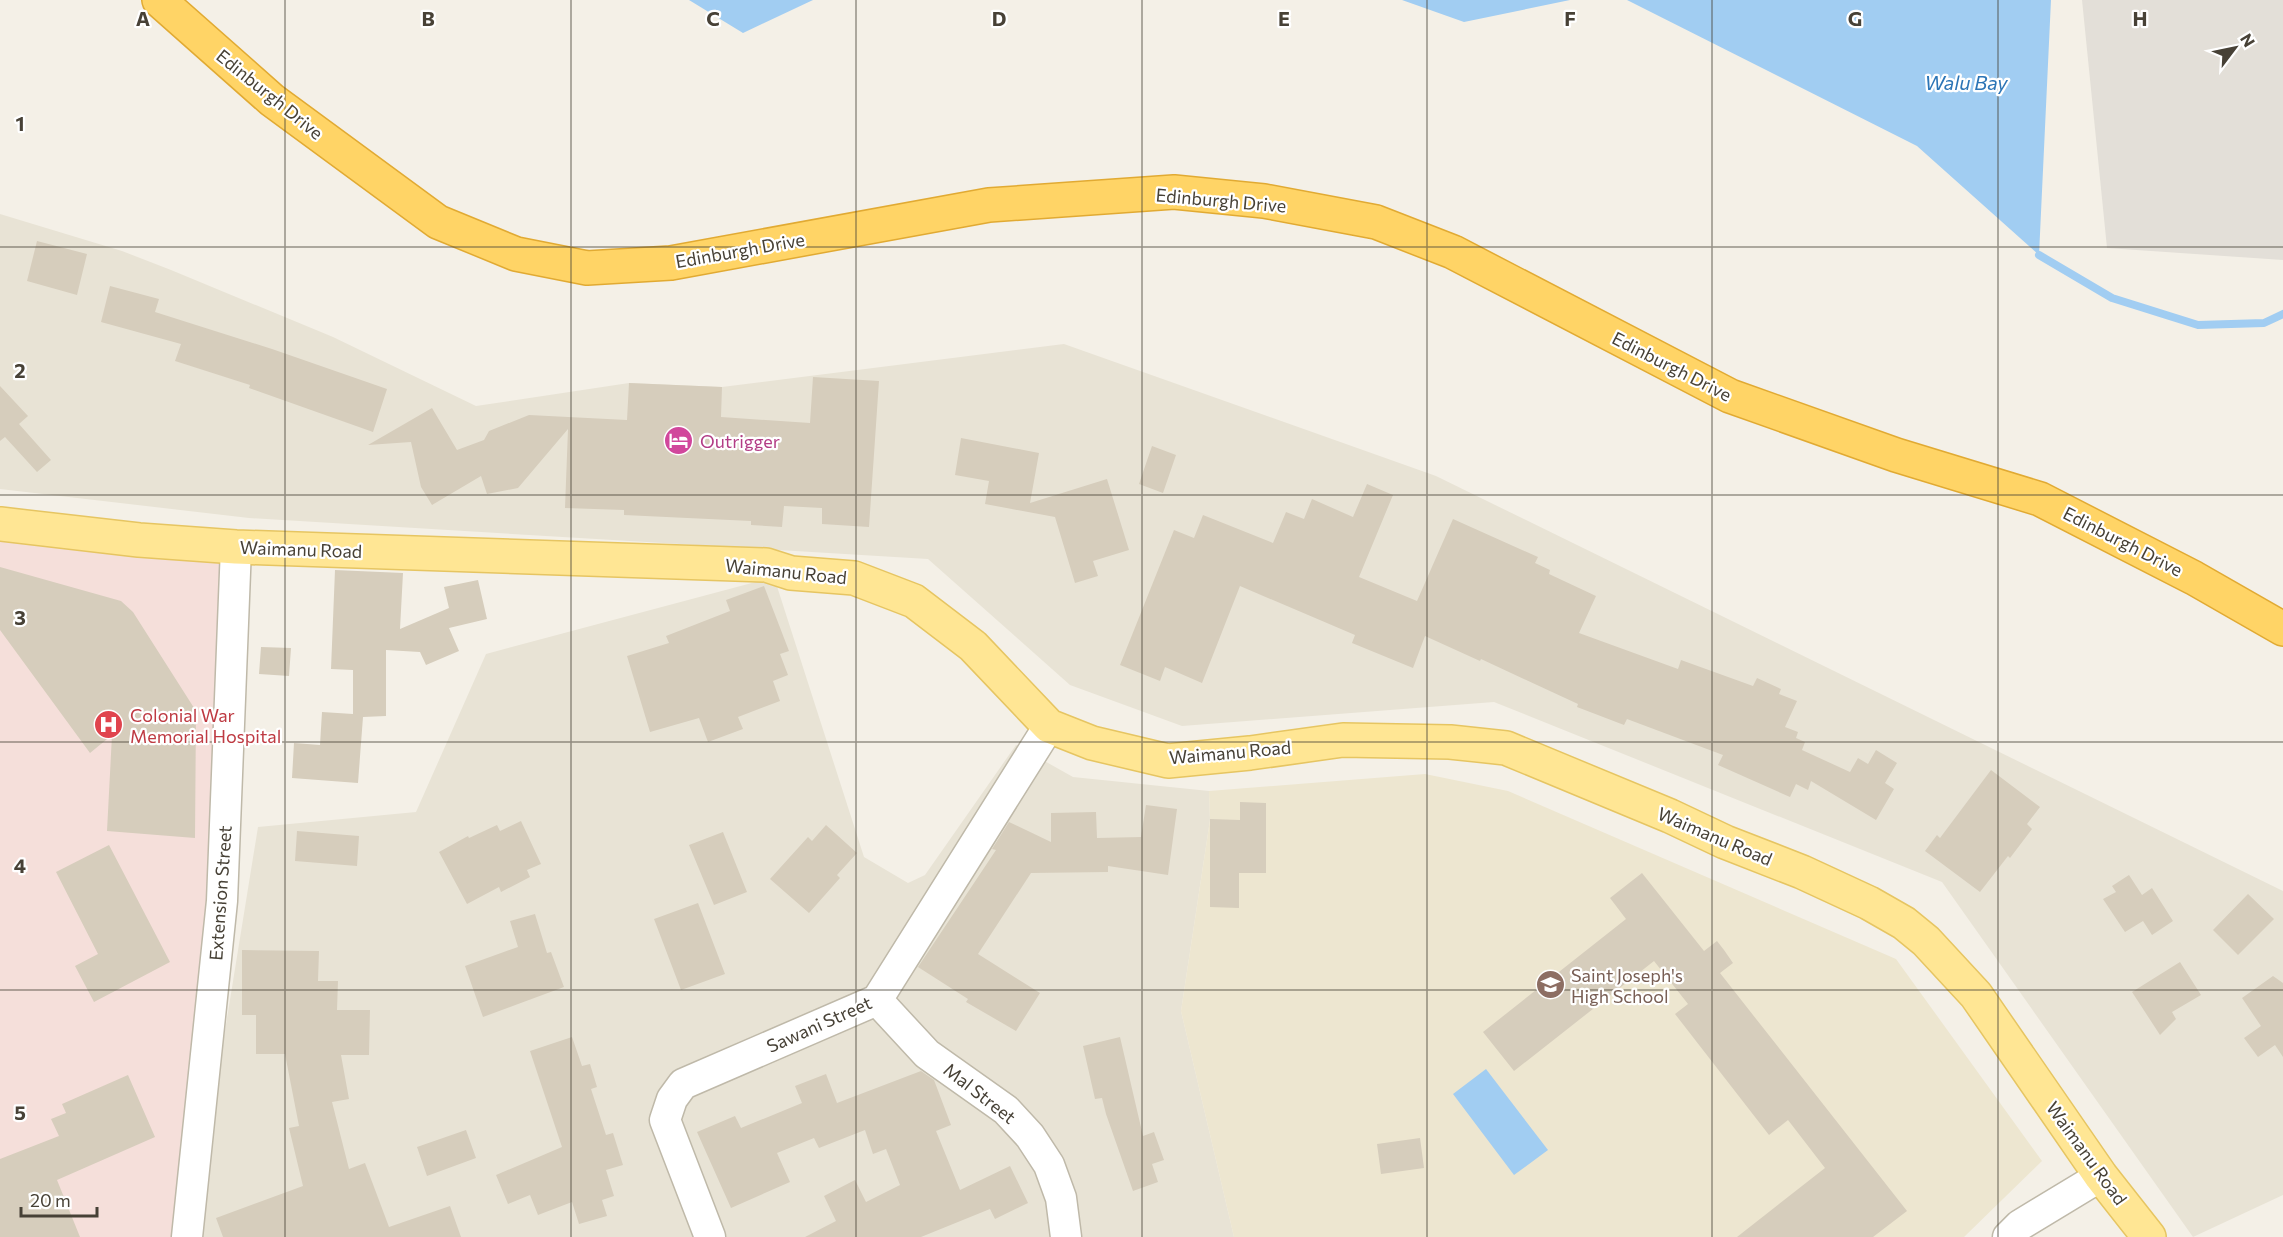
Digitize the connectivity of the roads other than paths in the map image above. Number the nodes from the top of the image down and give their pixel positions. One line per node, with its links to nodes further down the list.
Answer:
1 (159, 0): 4 (highway, Edinburgh Drive)
2 (0, 524): 3 (main road, Waimanu Road)
3 (236, 547): 5 (main road, Waimanu Road); 8 (street, Extension Street)
4 (2283, 629)
5 (1049, 726): 6 (street, Sawani Street); 7 (main road, Waimanu Road)
6 (877, 1000): 9 (street, Sawani Street); 10 (street, Mal Street)
7 (2101, 1176): 11 (street); 12 (main road, Waimanu Road)
8 (187, 1237)
9 (710, 1237)
10 (1066, 1237)
11 (2008, 1237)
12 (2149, 1237)

